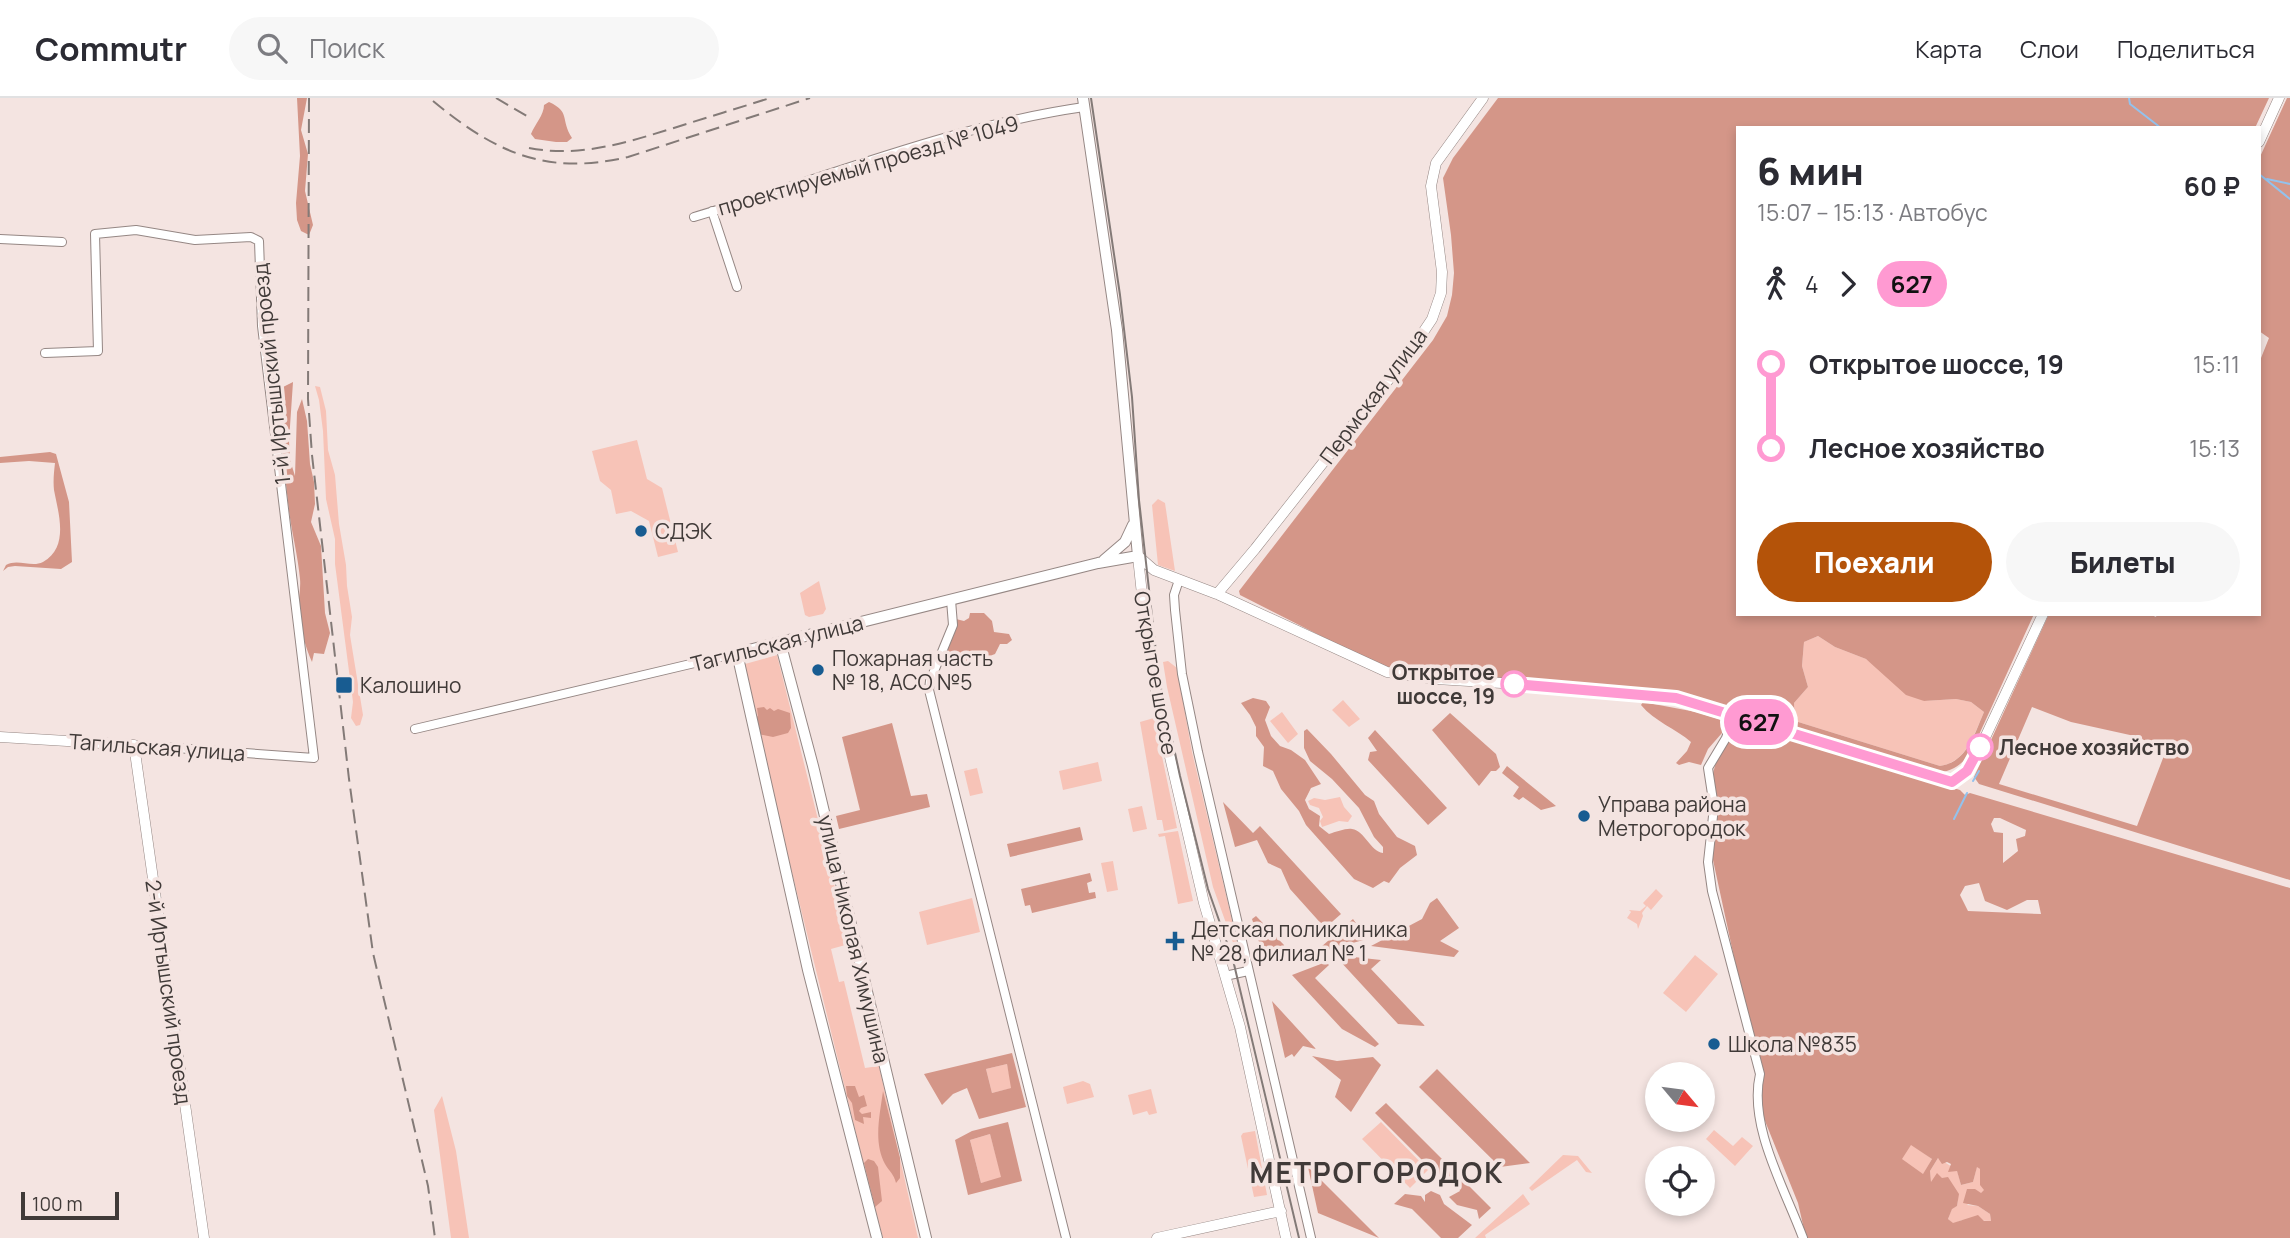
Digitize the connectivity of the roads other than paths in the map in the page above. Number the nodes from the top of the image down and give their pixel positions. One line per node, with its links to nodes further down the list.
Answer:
1 (1483, 98): 15 (street, Пермская улица)
2 (2279, 98): 4 (street)
3 (1084, 102): 5 (street, проектируемый проезд № 1049); 11 (main road, Открытое шоссе)
4 (2261, 138)
5 (712, 211): 6 (street, проектируемый проезд № 1049); 9 (street)
6 (694, 217)
7 (0, 239): 8 (street)
8 (62, 242)
9 (737, 287)
10 (45, 353): 24 (street, 1-й Иртышский проезд)
11 (1134, 522): 12 (main road, Открытое шоссе); 13 (main road)
12 (1138, 556): 13 (main road, Тагильская улица); 14 (street); 26 (street, Открытое шоссе)
13 (1098, 563): 16 (main road, Тагильская улица)
14 (1180, 580): 15 (street); 25 (street)
15 (1217, 594): 20 (street)
16 (951, 600): 18 (main road, Тагильская улица); 31 (street)
17 (2042, 616): 20 (street)
18 (780, 642): 19 (main road, Тагильская улица); 30 (main road, улица Николая Химушина)
19 (737, 653): 21 (street, Тагильская улица); 29 (main road)
20 (1734, 715): 35 (street)
21 (415, 729)
22 (0, 737): 23 (street, Тагильская улица)
23 (134, 745): 24 (street, Тагильская улица); 28 (street, 2-й Иртышский проезд)
24 (314, 758)
25 (1248, 971): 26 (street); 34 (street)
26 (1225, 976): 27 (street, Открытое шоссе)
27 (1281, 1211): 32 (street); 33 (street, Открытое шоссе)
28 (204, 1238)
29 (877, 1238)
30 (926, 1238)
31 (1066, 1238)
32 (1157, 1238)
33 (1286, 1238)
34 (1311, 1238)
35 (1803, 1238)

